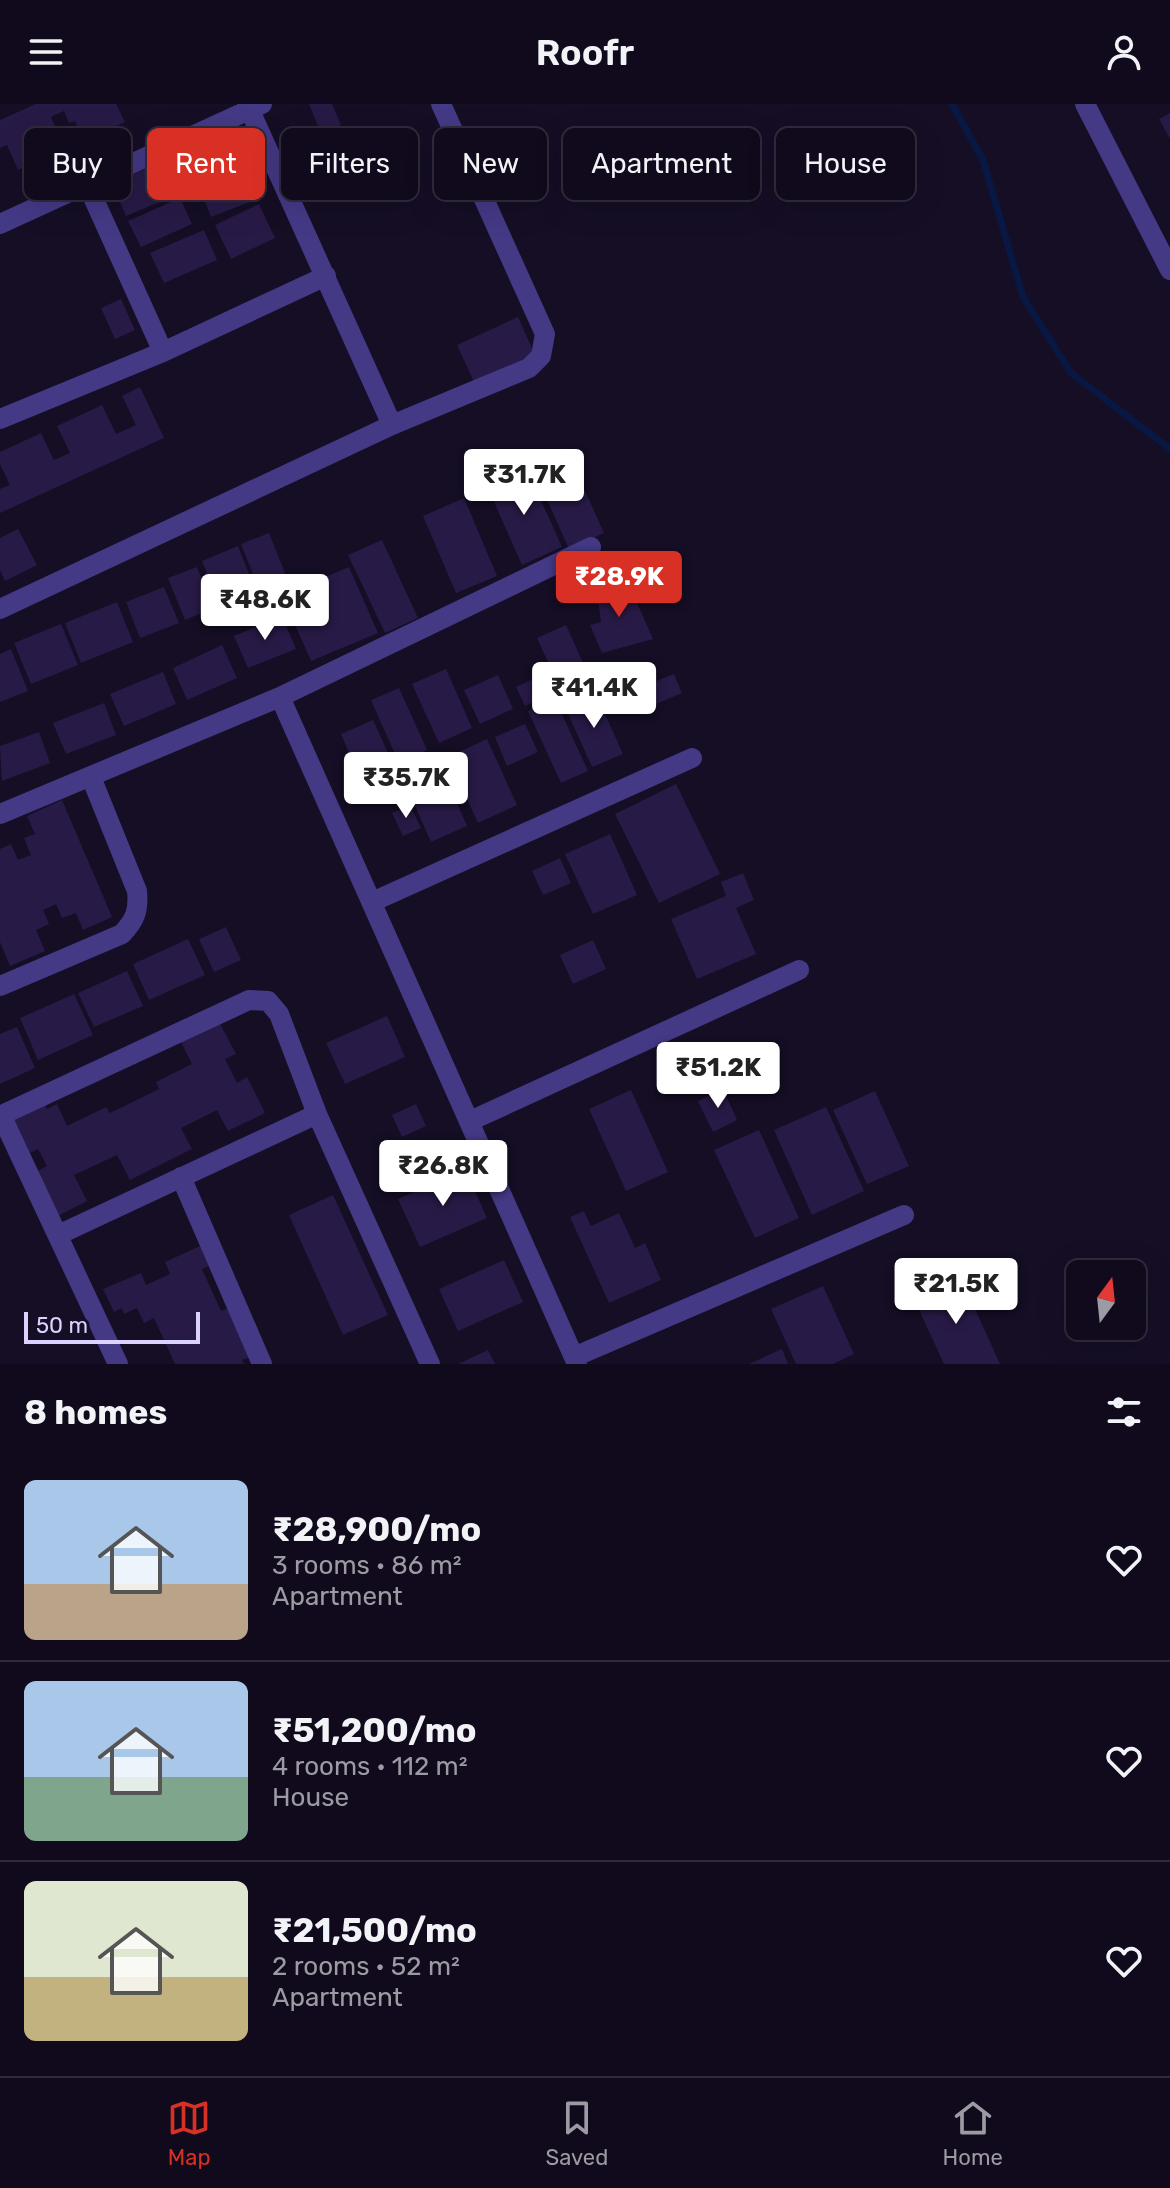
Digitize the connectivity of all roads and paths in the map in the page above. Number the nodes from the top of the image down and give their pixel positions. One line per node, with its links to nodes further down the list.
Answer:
1 (441, 104): 12 (street)
2 (1085, 104): 8 (street)
3 (253, 106): 4 (street); 9 (street)
4 (131, 163)
5 (52, 200): 7 (street)
6 (94, 200): 10 (street)
7 (0, 224)
8 (1170, 270)
9 (326, 276): 10 (street); 12 (street)
10 (163, 352): 11 (street)
11 (0, 419)
12 (392, 425): 14 (street)
13 (591, 547): 15 (street)
14 (0, 609)
15 (280, 697): 17 (street); 19 (street)
16 (692, 758): 19 (street)
17 (91, 777): 18 (street); 21 (street)
18 (0, 814)
19 (372, 902): 23 (street)
20 (799, 970): 23 (street)
21 (0, 986)
22 (317, 1114): 24 (street); 26 (street); 30 (street)
23 (470, 1121): 27 (street)
24 (181, 1177): 26 (street); 29 (street)
25 (904, 1215): 27 (street)
26 (58, 1235): 28 (street)
27 (576, 1360)
28 (118, 1364)
29 (262, 1364)
30 (430, 1364)

